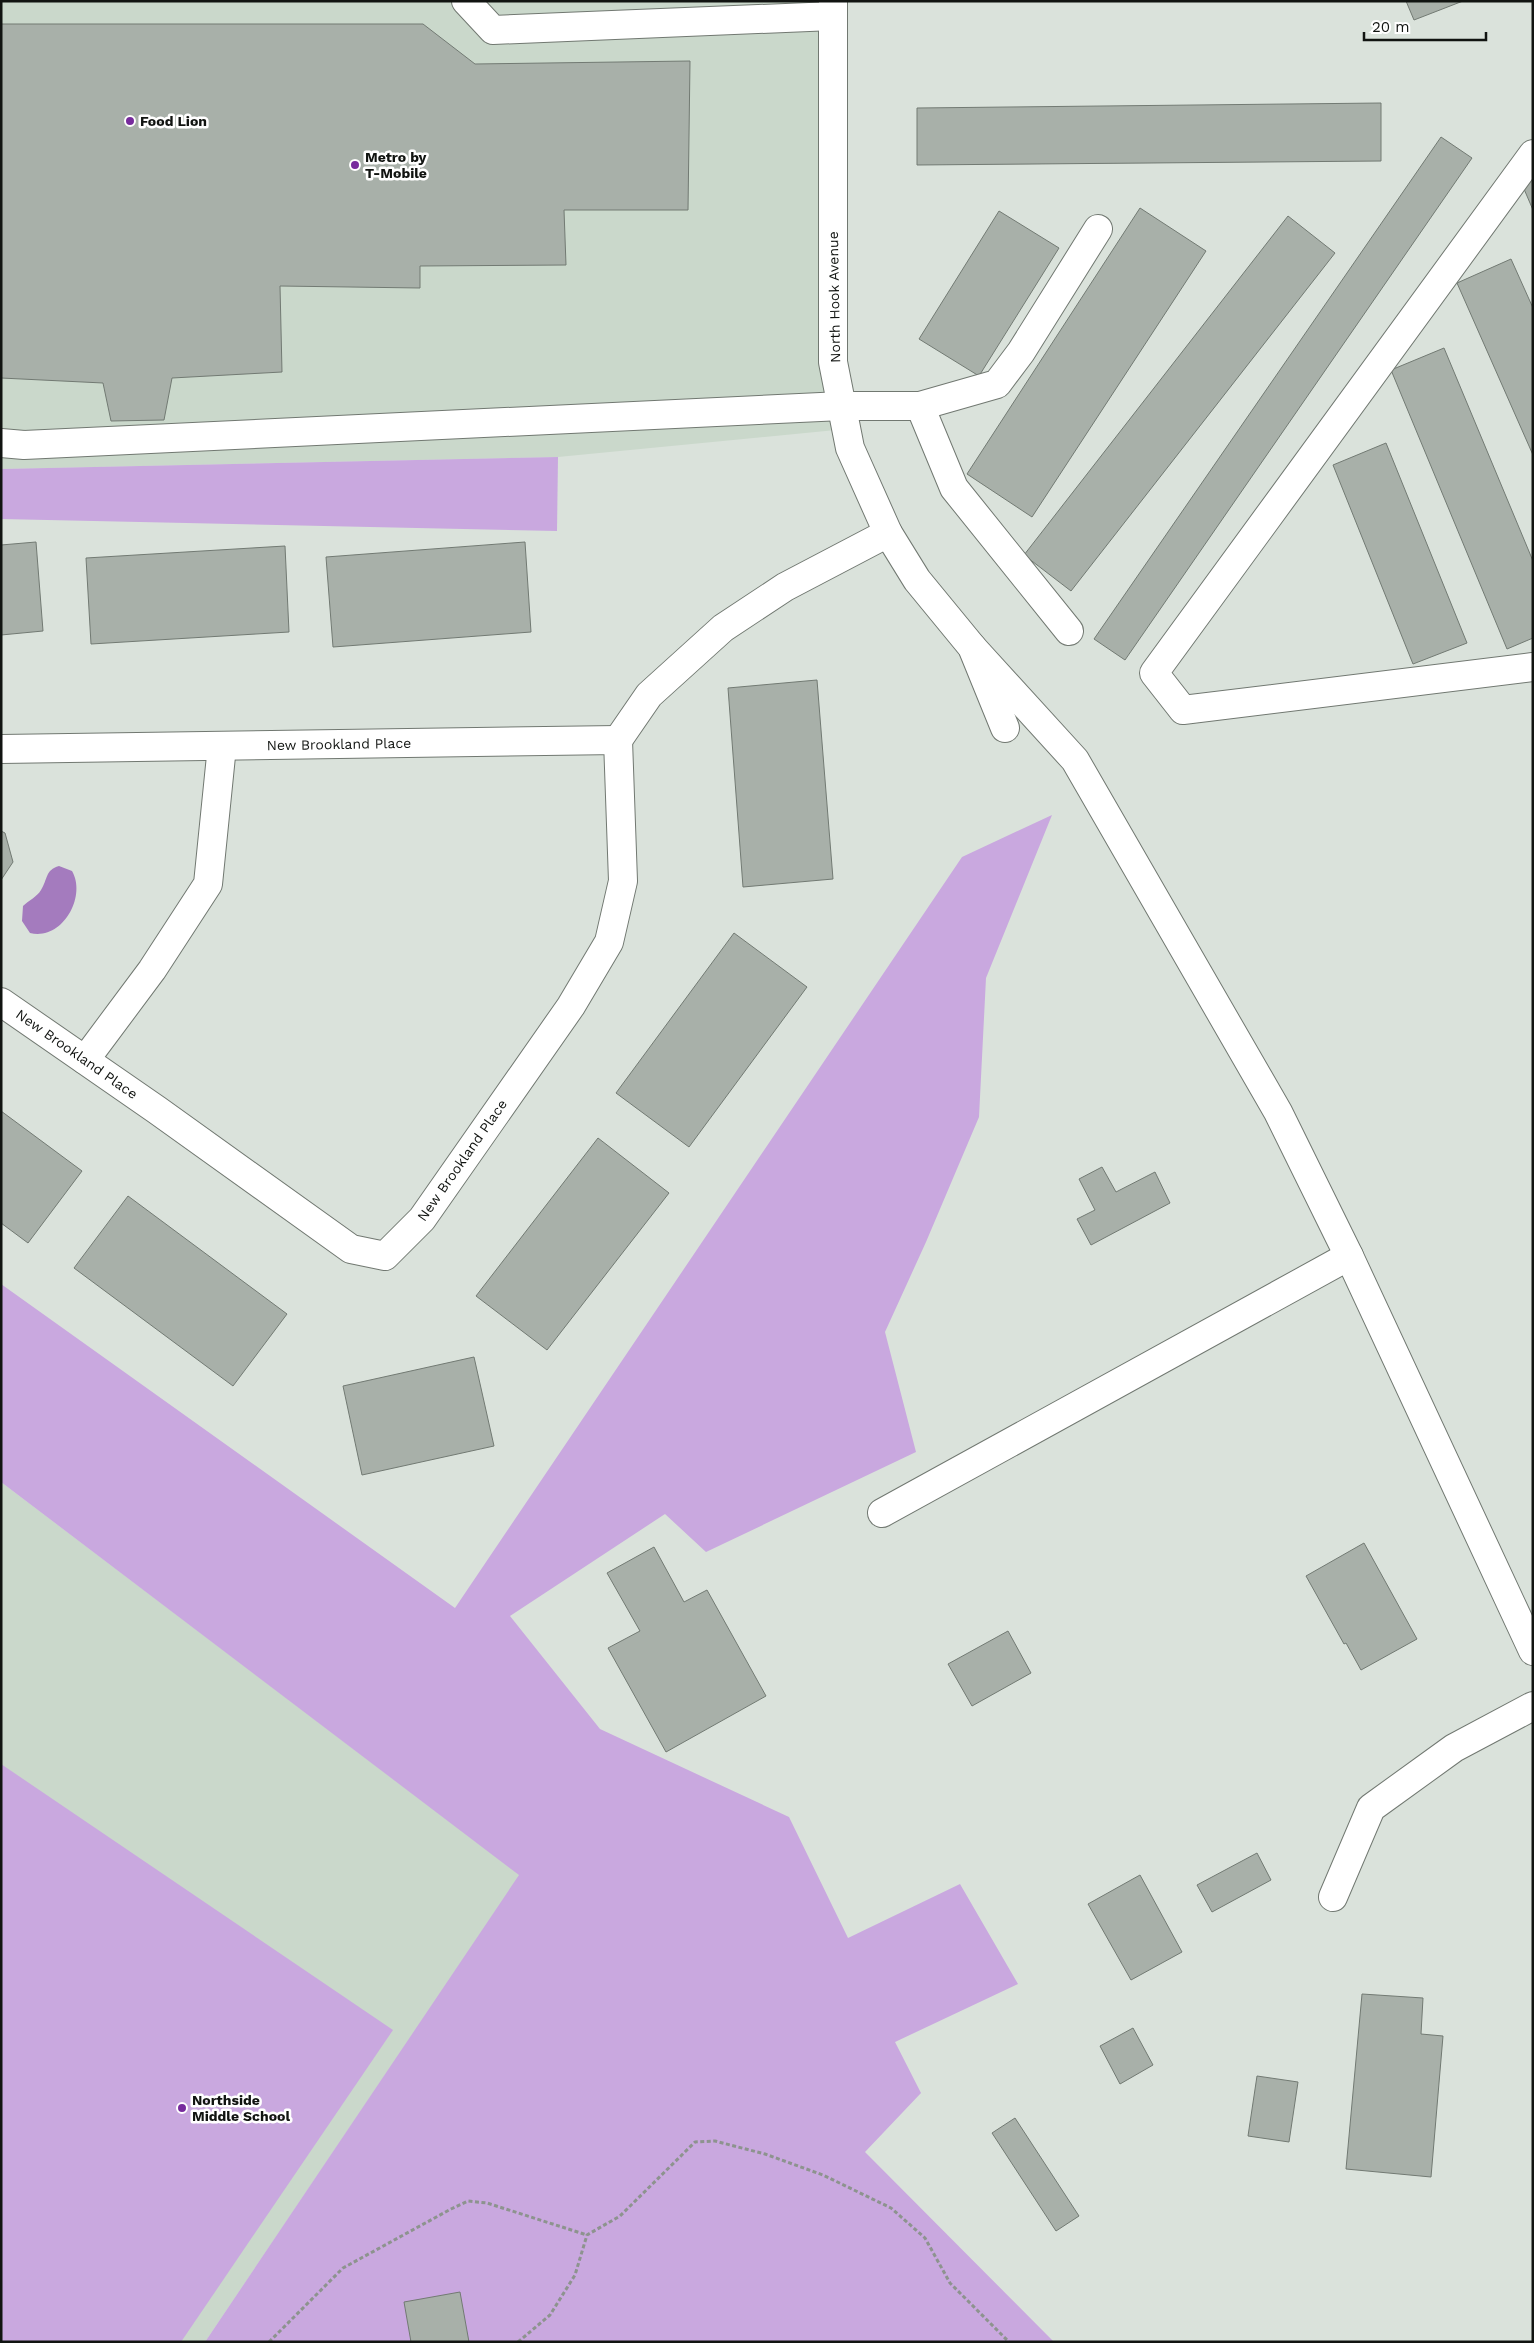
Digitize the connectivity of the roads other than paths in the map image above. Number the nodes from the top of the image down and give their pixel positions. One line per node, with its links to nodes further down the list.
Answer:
1 (466, 1): 2 (street)
2 (833, 9): 5 (street, North Hook Avenue)
3 (1533, 154): 11 (street)
4 (1098, 229): 6 (street)
5 (842, 406): 6 (street); 7 (street); 8 (street, North Hook Avenue)
6 (920, 406): 9 (street)
7 (1, 443)
8 (888, 533): 10 (street, North Hook Avenue); 13 (street)
9 (1069, 631)
10 (972, 647): 12 (street, North Hook Avenue); 18 (street)
11 (1533, 667)
12 (1004, 728)
13 (618, 740): 14 (street, New Brookland Place); 17 (street, New Brookland Place)
14 (222, 746): 15 (street, New Brookland Place); 17 (street)
15 (1, 749)
16 (1, 1002): 17 (street, New Brookland Place)
17 (84, 1060)
18 (1349, 1256): 19 (street); 20 (street)
19 (882, 1513)
20 (1533, 1651)
21 (1533, 1706): 22 (street)
22 (1333, 1897)

